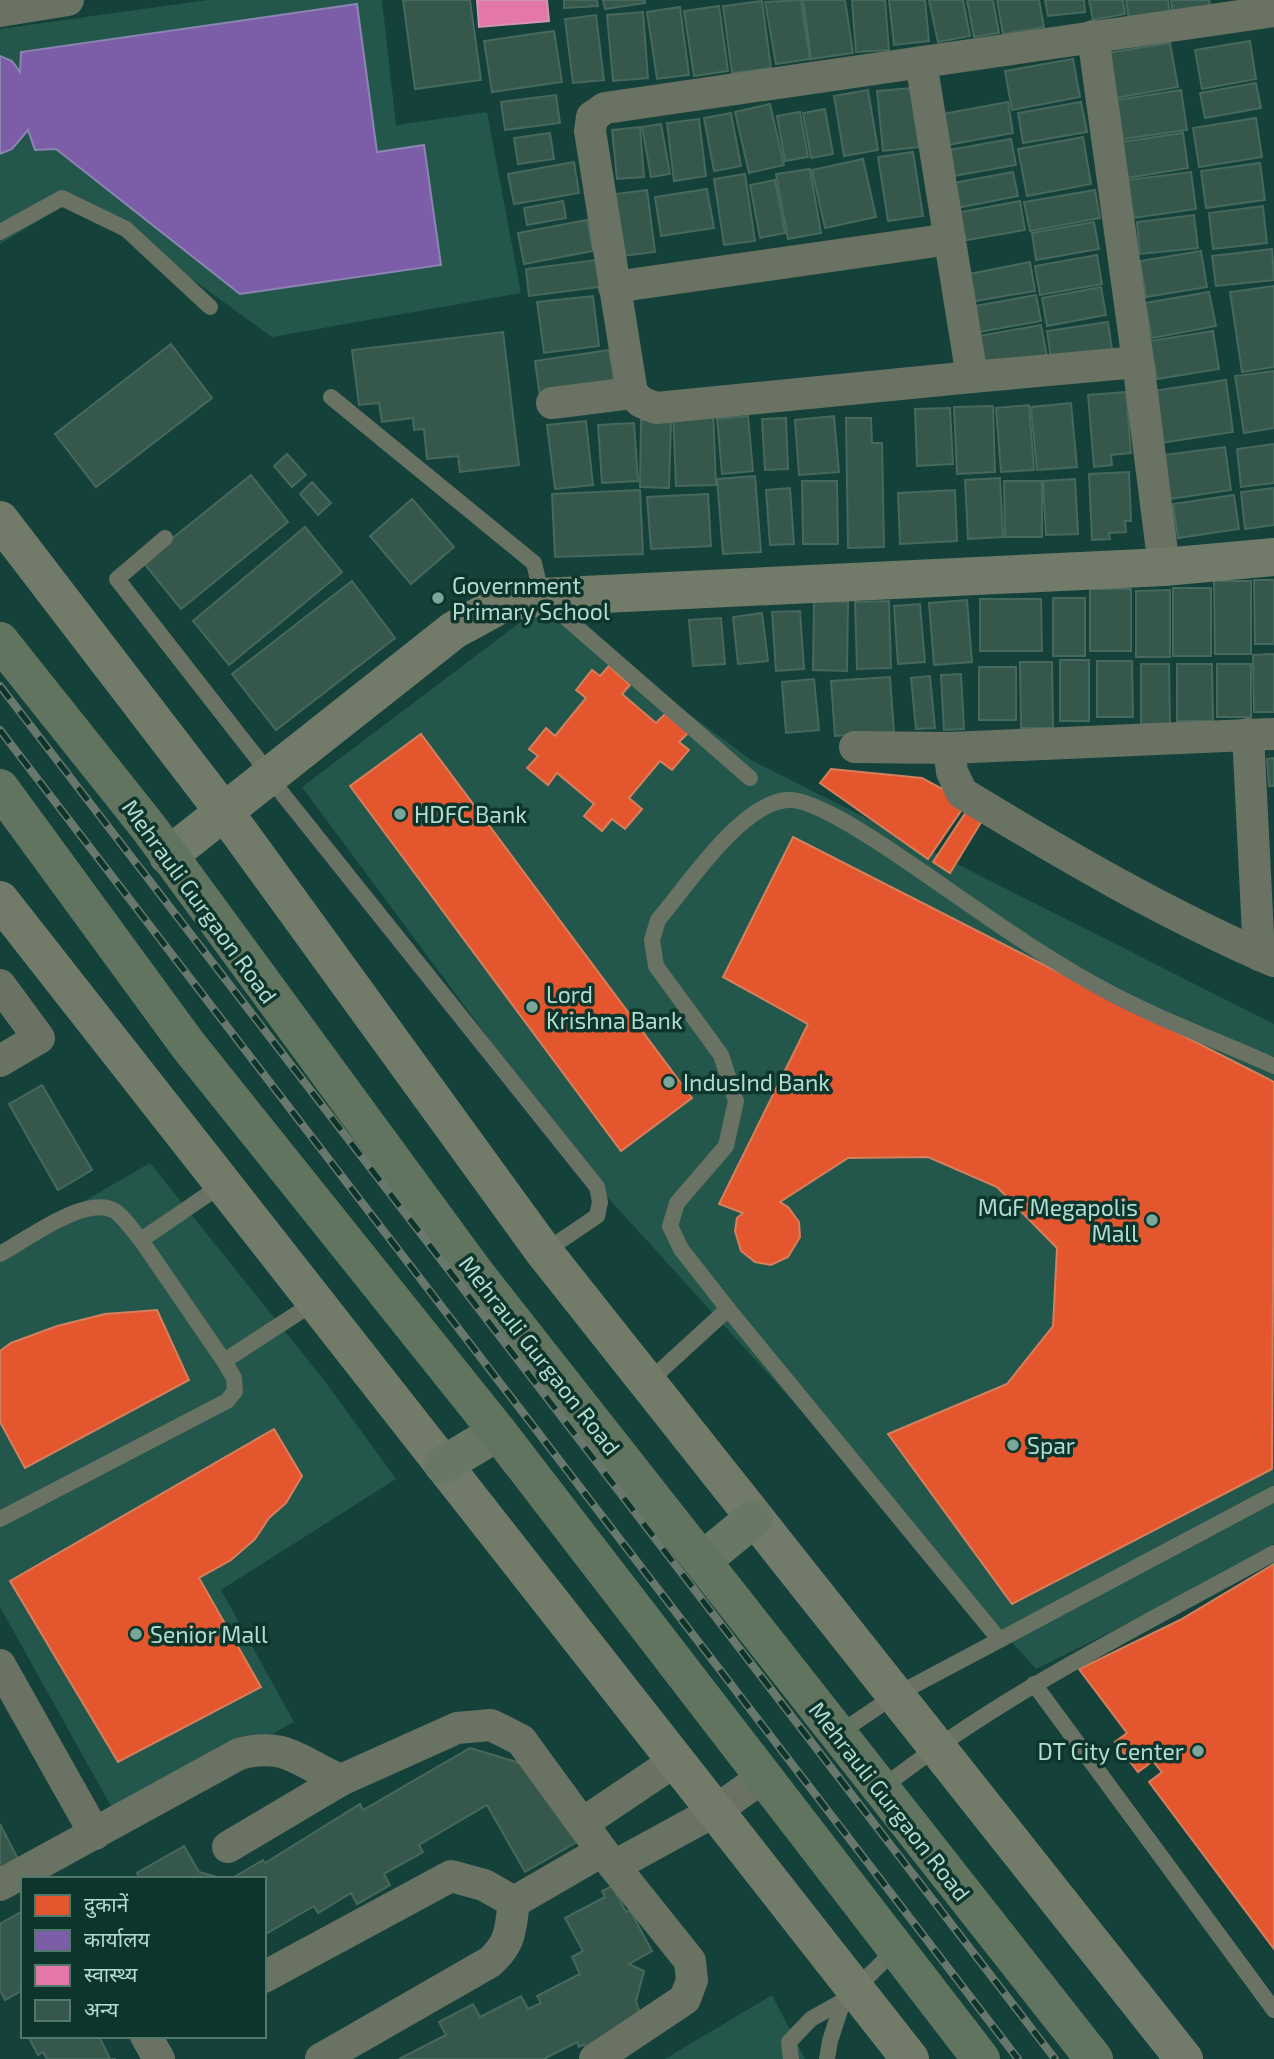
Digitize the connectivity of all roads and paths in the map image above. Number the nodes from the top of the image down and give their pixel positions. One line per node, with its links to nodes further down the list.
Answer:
1 (68, 0): 2 (street)
2 (19, 6)
3 (1274, 11): 4 (street)
4 (1093, 36): 5 (street); 10 (street)
5 (921, 62): 7 (street); 8 (street)
6 (0, 232): 9 (lane)
7 (950, 239): 8 (street); 11 (street)
8 (614, 287): 12 (street)
9 (210, 307)
10 (1138, 362): 11 (street); 18 (street)
11 (972, 377): 12 (street)
12 (632, 393): 14 (street)
13 (331, 397): 19 (lane)
14 (552, 403)
15 (0, 520): 27 (street)
16 (165, 538): 24 (lane)
17 (1274, 557): 18 (street)
18 (1164, 567): 19 (street)
19 (542, 597): 24 (street); 25 (lane)
20 (0, 641): 28 (highway, Mehrauli Gurgaon Road)
21 (1261, 734): 23 (street); 30 (street)
22 (855, 747): 23 (street)
23 (949, 748): 30 (street)
24 (269, 777): 27 (street); 36 (lane)
25 (750, 778)
26 (0, 789): 42 (highway)
27 (222, 811): 28 (street); 36 (street)
28 (168, 856): 48 (highway, Mehrauli Gurgaon Road)
29 (0, 900): 34 (street)
30 (1267, 958)
31 (0, 985): 32 (street)
32 (0, 1061)
33 (1274, 1066): 39 (lane)
34 (223, 1184): 35 (lane); 38 (street)
35 (141, 1240): 37 (lane); 40 (lane)
36 (544, 1252): 41 (street)
37 (0, 1254)
38 (316, 1302): 40 (lane); 43 (street)
39 (729, 1309): 41 (lane); 49 (lane)
40 (224, 1361): 46 (lane)
41 (647, 1383): 45 (street)
42 (498, 1432): 43 (main road); 56 (highway)
43 (443, 1465): 55 (street)
44 (1274, 1494): 49 (lane)
45 (754, 1518): 48 (main road); 52 (street)
46 (0, 1519)
47 (1274, 1553): 51 (lane)
48 (702, 1561): 53 (highway, Mehrauli Gurgaon Road)
49 (998, 1638): 52 (lane)
50 (0, 1665): 61 (street)
51 (1034, 1684): 54 (lane); 69 (lane)
52 (894, 1696): 53 (lane); 54 (street)
53 (838, 1734): 58 (highway, Mehrauli Gurgaon Road)
54 (936, 1745): 58 (lane); 79 (street)
55 (675, 1761): 59 (street); 60 (street)
56 (763, 1777): 59 (street); 66 (highway)
57 (341, 1780): 60 (street); 61 (street); 62 (street)
58 (881, 1789): 78 (highway, Mehrauli Gurgaon Road)
59 (715, 1811): 63 (street); 68 (street)
60 (583, 1823): 63 (street)
61 (95, 1834): 64 (street)
62 (228, 1847)
63 (609, 1858): 65 (street); 73 (street)
64 (0, 1885)
65 (514, 1902): 67 (street); 72 (street)
66 (896, 1949): 68 (lane); 77 (highway)
67 (266, 1976)
68 (850, 1994): 74 (lane); 75 (lane); 76 (street)
69 (1274, 2010)
70 (147, 2038): 71 (street)
71 (159, 2059)
72 (321, 2059)
73 (595, 2059)
74 (791, 2059)
75 (827, 2059)
76 (910, 2059)
77 (981, 2059)
78 (1094, 2059)
79 (1184, 2059)

